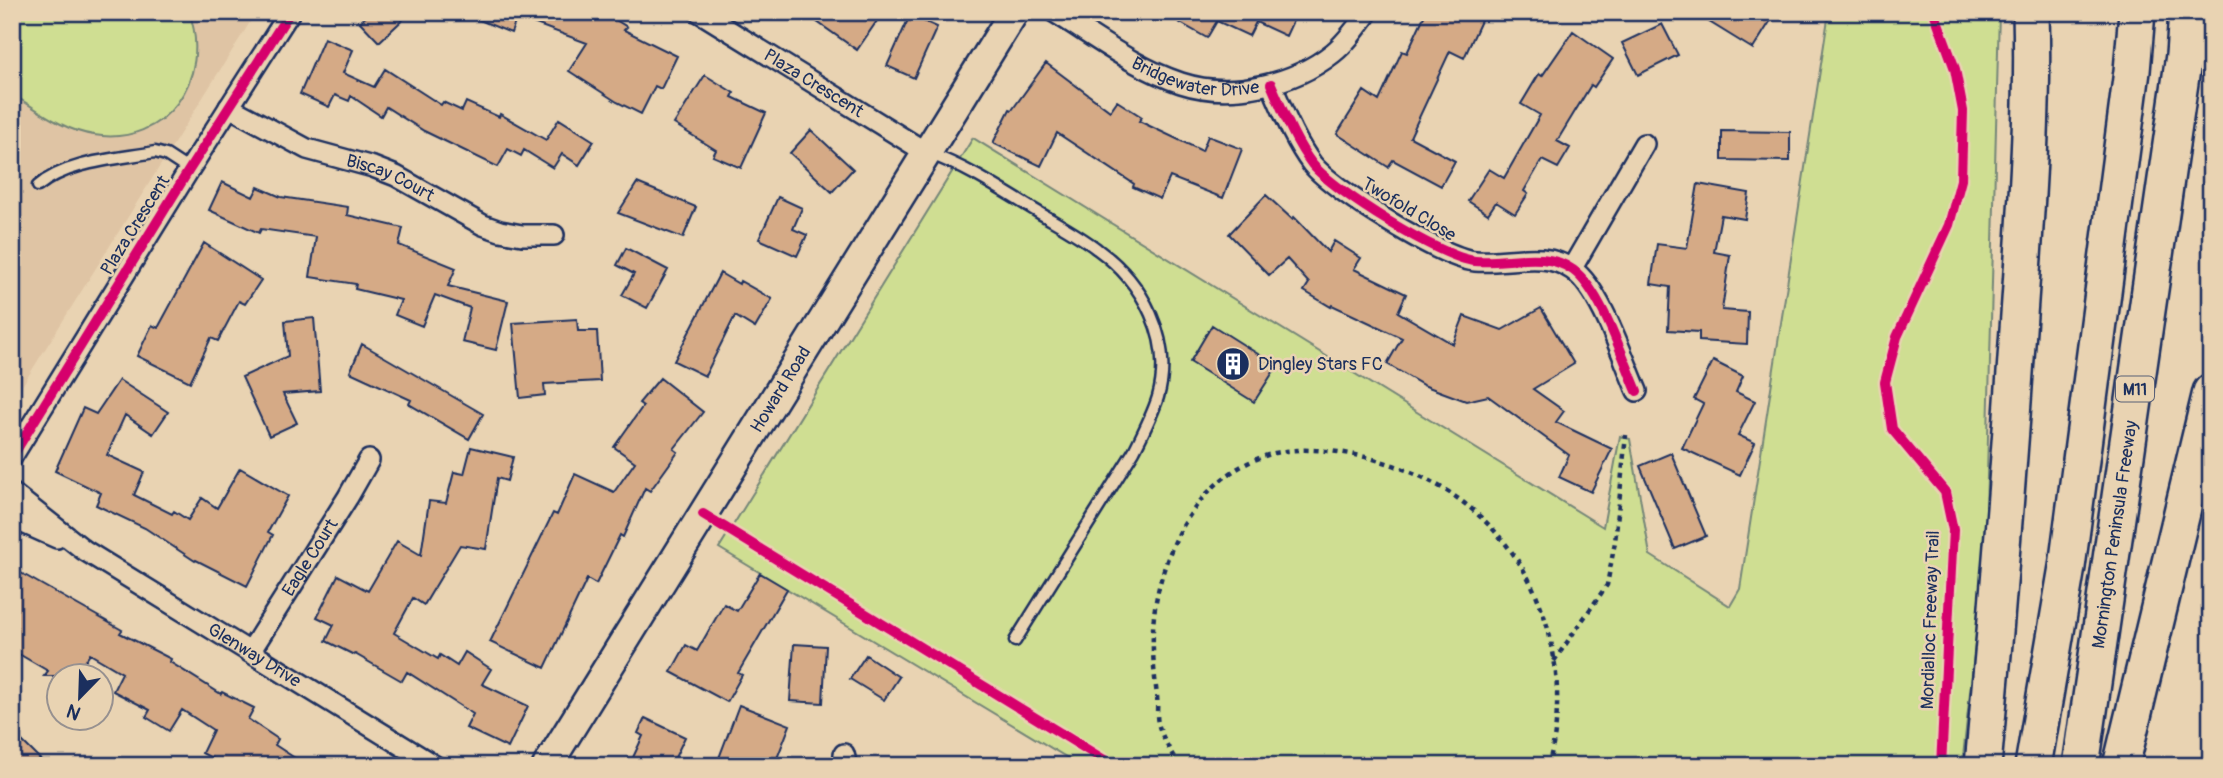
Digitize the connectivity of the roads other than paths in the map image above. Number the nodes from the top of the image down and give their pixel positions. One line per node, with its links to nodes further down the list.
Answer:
1 (290, 12): 10 (street, Plaza Crescent)
2 (699, 12): 12 (street, Plaza Crescent)
3 (1014, 12): 12 (main road, Howard Road)
4 (1055, 12): 9 (street, Bridgewater Drive)
5 (1368, 12): 9 (street, Bridgewater Drive)
6 (2031, 12): 28 (highway)
7 (2137, 12): 29 (highway, M11)
8 (2187, 12): 30 (highway, Mornington Peninsula Freeway / M11)
9 (1271, 83): 16 (street, Twofold Close)
10 (229, 107): 13 (street, Plaza Crescent); 15 (street, Biscay Court)
11 (1644, 144): 16 (street)
12 (927, 153): 24 (lane); 27 (main road, Howard Road)
13 (190, 170): 14 (lane); 19 (street, Plaza Crescent)
14 (38, 186)
15 (554, 235)
16 (1572, 268): 17 (street)
17 (1637, 391)
18 (2211, 392): 31 (highway)
19 (12, 457)
20 (369, 460): 25 (street, Eagle Court)
21 (12, 493): 23 (street, Glenway Drive)
22 (12, 518): 23 (street, Glenway Drive)
23 (84, 550): 25 (street, Glenway Drive)
24 (1016, 641)
25 (250, 652): 26 (street, Glenway Drive)
26 (431, 764)
27 (547, 766)
28 (1983, 766)
29 (2033, 766)
30 (2081, 766)
31 (2121, 766)

